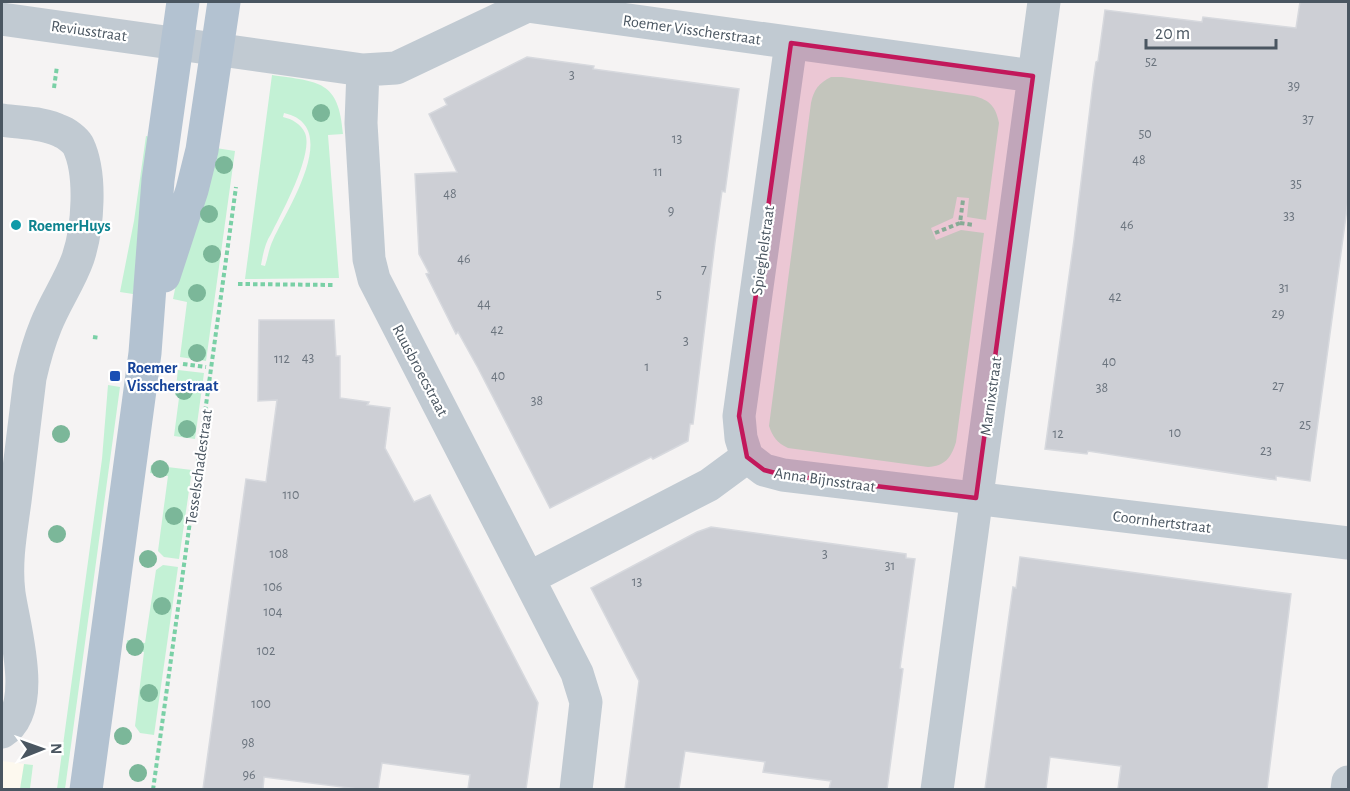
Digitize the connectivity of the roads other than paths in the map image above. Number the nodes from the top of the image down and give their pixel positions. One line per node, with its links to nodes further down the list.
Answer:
1 (183, 2): 5 (main road)
2 (224, 2): 7 (main road)
3 (1044, 2): 9 (street, Marnixstraat)
4 (2, 19): 5 (street, Reviusstraat)
5 (177, 42): 7 (street, Reviusstraat); 11 (main road)
6 (791, 43): 8 (street, Roemer Visscherstraat); 9 (street, Roemer Visscherstraat); 12 (street, Spieghelstraat)
7 (218, 49): 8 (street); 11 (main road)
8 (363, 70): 15 (street, Ruusbroecstraat)
9 (1033, 76): 13 (street, Marnixstraat)
10 (2, 120): 16 (street)
11 (145, 353): 18 (main road)
12 (747, 457): 13 (street, Anna Bijnsstraat); 15 (street)
13 (976, 498): 14 (street, Coornhertstraat); 20 (street, Marnixstraat)
14 (1348, 543)
15 (529, 578): 19 (street, Ruusbroecstraat)
16 (2, 732)
17 (1348, 782): 21 (street)
18 (86, 789)
19 (576, 789)
20 (937, 789)
21 (1347, 789)

